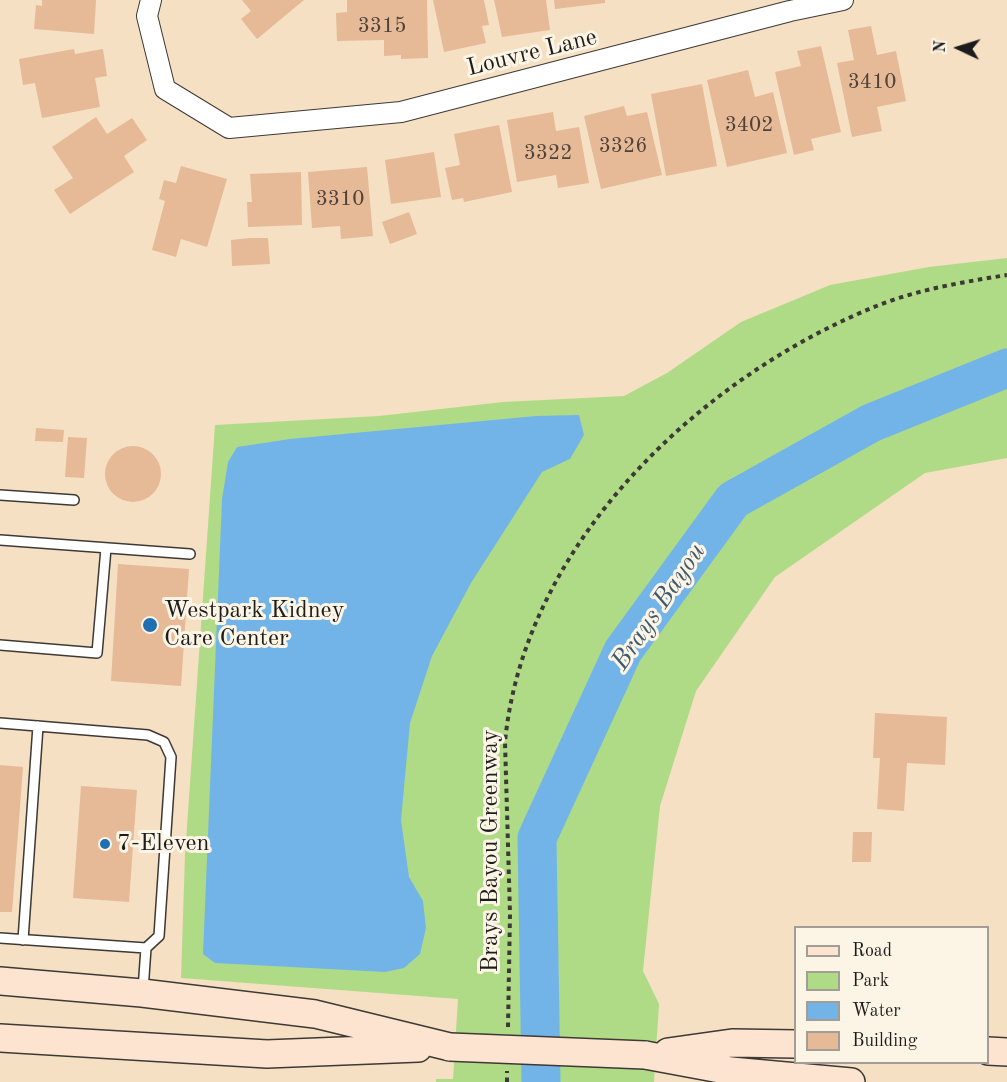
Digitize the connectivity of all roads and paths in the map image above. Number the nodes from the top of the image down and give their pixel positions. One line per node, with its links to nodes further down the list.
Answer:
1 (151, 0): 2 (street, Louvre Lane)
2 (843, 0)
3 (1007, 275): 17 (path, Brays Bayou Greenway)
4 (0, 495): 5 (lane)
5 (74, 500)
6 (0, 540): 7 (lane)
7 (106, 548): 8 (lane); 9 (lane)
8 (190, 554)
9 (0, 645)
10 (0, 723): 11 (lane)
11 (38, 726): 13 (lane); 14 (lane)
12 (0, 938): 13 (lane)
13 (23, 940): 14 (lane)
14 (146, 948): 16 (lane)
15 (0, 981): 16 (main road)
16 (142, 993): 20 (main road)
17 (508, 1029)
18 (0, 1038): 20 (main road)
19 (794, 1044): 23 (main road)
20 (450, 1047): 23 (main road, bridge)
21 (989, 1051): 22 (main road)
22 (1007, 1052)
23 (645, 1055): 26 (main road)
24 (507, 1061): 25 (path)
25 (507, 1082)
26 (851, 1082)

